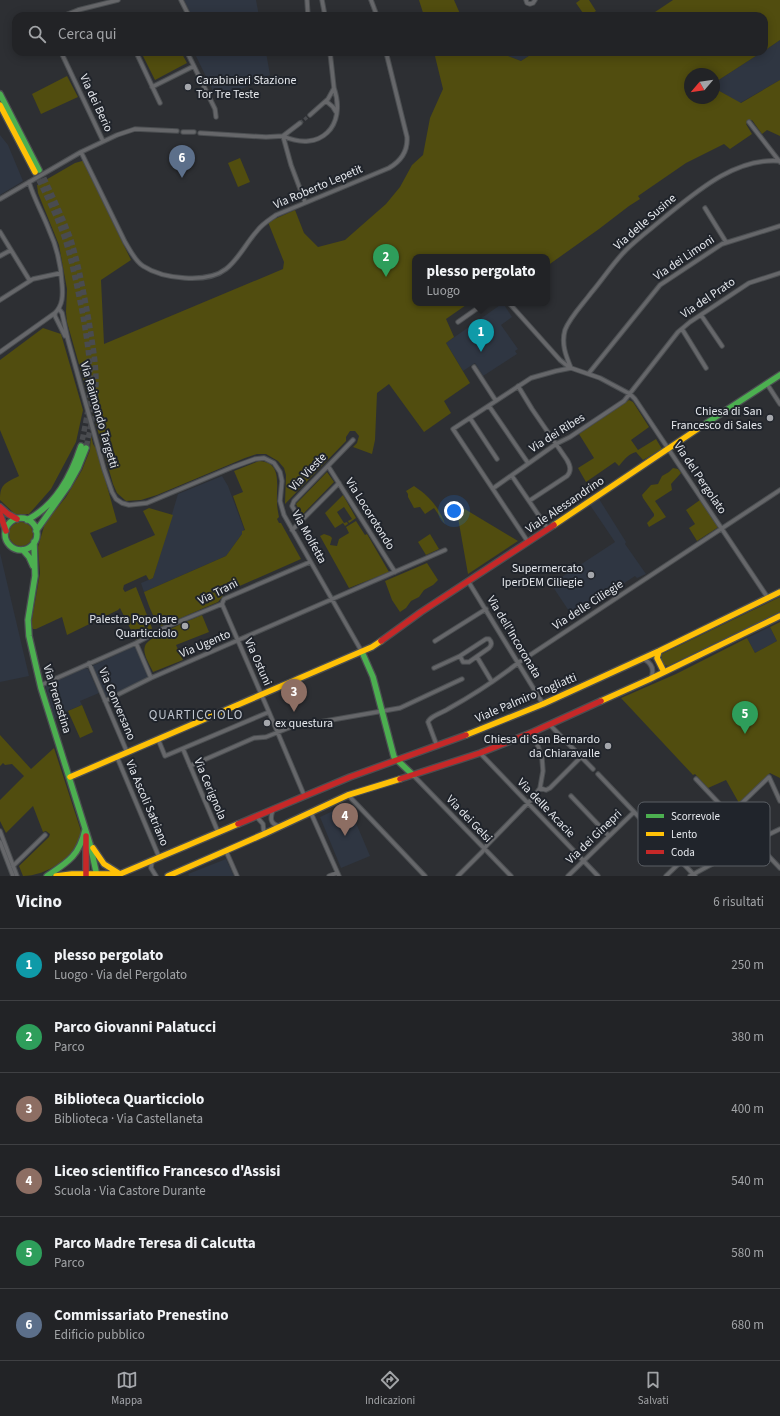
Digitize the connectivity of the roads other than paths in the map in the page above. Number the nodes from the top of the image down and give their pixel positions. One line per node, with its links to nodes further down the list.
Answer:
1 (118, 0): 8 (street)
2 (181, 0): 9 (street)
3 (306, 0): 10 (street)
4 (322, 0): 11 (street)
5 (372, 0): 12 (street)
6 (526, 0): 7 (street)
7 (535, 0)
8 (73, 12)
9 (187, 12)
10 (308, 12)
11 (324, 12)
12 (376, 12)
13 (63, 56): 35 (street, Via dei Berio)
14 (138, 56): 19 (street)
15 (189, 56): 18 (street)
16 (330, 56): 20 (street)
17 (387, 56): 40 (street, Via Roberto Lepetit)
18 (194, 66): 19 (street); 27 (street)
19 (152, 87): 23 (street)
20 (334, 88): 22 (street); 25 (street)
21 (0, 94): 24 (main road)
22 (326, 101): 25 (street); 26 (street)
23 (160, 103)
24 (0, 105)
25 (337, 113): 34 (street)
26 (310, 115)
27 (216, 117)
28 (749, 122): 37 (street)
29 (300, 123): 34 (street)
30 (177, 131): 35 (street)
31 (183, 132): 32 (street)
32 (194, 132)
33 (200, 133): 34 (street)
34 (283, 136): 40 (street)
35 (103, 141): 36 (street)
36 (81, 152): 38 (street); 40 (street, Via Roberto Lepetit)
37 (780, 162): 64 (street, Via delle Susine)
38 (29, 182): 39 (street); 47 (street)
39 (0, 199)
40 (305, 202)
41 (705, 208): 44 (street)
42 (780, 226): 44 (street, Via dei Limoni)
43 (0, 232): 45 (street)
44 (726, 242): 66 (street, Via dei Limoni)
45 (11, 250): 46 (street); 49 (street)
46 (0, 256)
47 (61, 273): 49 (street); 53 (street)
48 (780, 273): 55 (street, Via del Prato)
49 (30, 281): 50 (street)
50 (0, 300)
51 (481, 306): 57 (street)
52 (512, 306): 64 (street)
53 (59, 309): 54 (street); 56 (street, Via Raimondo Targetti)
54 (55, 313): 58 (street, Via Raimondo Targetti); 62 (street)
55 (701, 314): 59 (street, Via del Prato); 61 (street)
56 (63, 322): 58 (street); 60 (street, Via Raimondo Targetti)
57 (458, 322)
58 (59, 325): 60 (street, Via Raimondo Targetti)
59 (682, 329): 65 (street); 70 (street, Via del Prato)
60 (68, 340): 85 (street, Via Raimondo Targetti)
61 (722, 346)
62 (0, 352)
63 (474, 367): 71 (street)
64 (571, 368): 66 (street, Via del Pergolato); 69 (street, Via del Pergolato)
65 (706, 368)
66 (589, 373): 70 (street, Via del Pergolato)
67 (780, 375): 68 (main road, Viale Alessandrino)
68 (767, 384): 72 (street); 77 (main road, Viale Alessandrino)
69 (518, 386): 71 (street, Via del Pergolato); 76 (street)
70 (630, 394): 76 (street, Via dei Ribes); 77 (street, Via del Pergolato)
71 (496, 401): 73 (street, Via del Pergolato)
72 (780, 404)
73 (488, 406): 74 (street, Via del Pergolato); 79 (street)
74 (470, 418): 78 (street); 98 (street, Via del Pergolato)
75 (353, 440): 80 (street, Via Vieste)
76 (556, 444): 79 (street, Via dei Ribes); 86 (street)
77 (669, 449): 92 (street, Via del Pergolato); 93 (main road, Viale Alessandrino)
78 (497, 459)
79 (528, 463): 81 (street, Via dei Ribes)
80 (328, 466): 82 (street, Via Locorotondo); 91 (street, Via Vieste)
81 (512, 476): 83 (street, Via dei Ribes); 86 (street)
82 (338, 483): 91 (street); 102 (street, Via Locorotondo)
83 (494, 487)
84 (780, 490): 92 (street, Via delle Ciliegie)
85 (112, 494): 94 (street, Via Molfetta)
86 (529, 501): 93 (street)
87 (0, 507): 89 (main road)
88 (0, 514): 95 (main road)
89 (17, 519): 90 (main road); 95 (main road)
90 (27, 520): 96 (main road); 96 (main road)
91 (301, 521): 94 (street)
92 (722, 528): 106 (street, Via del Pergolato); 119 (street, Via delle Ciliegie)
93 (548, 529): 98 (main road, Viale Alessandrino)
94 (292, 530): 101 (street, Via Molfetta)
95 (6, 531): 99 (main road)
96 (36, 531): 97 (main road)
97 (34, 542): 99 (main road); 103 (main road, Via Prenestina)
98 (528, 542): 104 (main road, Viale Alessandrino)
99 (23, 550): 103 (main road)
100 (446, 550): 102 (street, Via Ugento)
101 (310, 562): 107 (street, Via Molfetta); 108 (street, Via Trani)
102 (395, 572): 107 (street, Via Ugento)
103 (35, 573): 127 (main road, Via Prenestina)
104 (468, 581): 109 (street, Via dell'Incoronata); 115 (main road, Viale Alessandrino)
105 (780, 592): 106 (main road, Viale Palmiro Togliatti)
106 (768, 598): 114 (main road, Viale Palmiro Togliatti)
107 (332, 600): 111 (street, Via Ugento); 115 (street, Via Molfetta)
108 (222, 604): 111 (street, Via Ostuni); 113 (street, Via Trani)
109 (486, 610): 112 (street); 119 (street, Via dell'Incoronata)
110 (780, 616): 122 (main road)
111 (238, 640): 123 (street, Via Ugento); 128 (street, Via Ostuni)
112 (435, 641)
113 (136, 643): 120 (street, Via Trani); 123 (street)
114 (659, 651): 118 (main road, Viale Palmiro Togliatti); 122 (main road)
115 (362, 652): 128 (main road, Viale Alessandrino); 131 (main road, Via Molfetta)
116 (460, 656): 117 (street); 117 (street); 121 (street)
117 (477, 657): 126 (street)
118 (643, 659): 124 (street); 130 (main road, Viale Palmiro Togliatti)
119 (518, 662): 126 (street, Via delle Ciliegie); 130 (street, Via dell'Incoronata)
120 (89, 663): 127 (street, Via Trani); 129 (street, Via Conversano)
121 (434, 668)
122 (664, 672): 124 (main road)
123 (151, 678): 129 (street, Via Ugento)
124 (650, 679): 133 (main road)
125 (462, 680): 131 (street)
126 (492, 682): 137 (street, Via delle Ciliegie)
127 (40, 685): 148 (main road, Via Prenestina)
128 (262, 694): 132 (street, Via Ostuni); 136 (main road, Viale Alessandrino)
129 (105, 701): 139 (street, Via Conversano)
130 (543, 704): 137 (main road, Viale Palmiro Togliatti)
131 (381, 711): 134 (street); 143 (main road, Via Molfetta)
132 (269, 712): 134 (street, Via Ostuni); 138 (street)
133 (552, 727): 135 (main road); 142 (street)
134 (278, 732): 144 (street); 152 (street, Via Ostuni)
135 (535, 735): 140 (main road); 150 (street)
136 (158, 739): 138 (street, Via Cerignola); 139 (main road, Viale Alessandrino)
137 (437, 746): 143 (main road, Viale Palmiro Togliatti)
138 (183, 749): 144 (street, Via Cerignola)
139 (127, 752): 141 (main road, Viale Alessandrino)
140 (480, 753): 147 (main road); 157 (street, Via delle Acacie)
141 (117, 757): 148 (main road, Viale Alessandrino); 176 (street, Via Ascoli Satriano)
142 (581, 757): 145 (street); 150 (street)
143 (397, 759): 147 (main road, Via Molfetta); 152 (main road, Viale Palmiro Togliatti)
144 (190, 766): 167 (street, Via Cerignola)
145 (593, 769)
146 (598, 774): 159 (street)
147 (413, 775): 151 (main road); 174 (street, Via dei Gelsi)
148 (70, 776): 164 (main road, Via Prenestina)
149 (696, 779): 155 (street)
150 (540, 788): 157 (street)
151 (348, 795): 160 (main road); 198 (street)
152 (304, 796): 158 (main road, Viale Palmiro Togliatti)
153 (571, 796): 171 (street)
154 (780, 801): 156 (street)
155 (718, 802)
156 (743, 802)
157 (528, 803): 174 (street); 179 (street, Via delle Acacie)
158 (274, 809): 161 (main road, Viale Palmiro Togliatti); 163 (street)
159 (634, 812): 162 (street); 171 (street, Via dei Ginepri)
160 (311, 813): 163 (main road); 185 (street)
161 (256, 816): 167 (main road, Viale Palmiro Togliatti); 168 (street)
162 (638, 816)
163 (281, 827): 168 (main road)
164 (86, 828): 173 (main road, Via Prenestina); 186 (main road, Via Prenestina); 192 (main road)
165 (780, 830): 169 (street)
166 (0, 832): 180 (street)
167 (218, 832): 176 (main road, Viale Palmiro Togliatti)
168 (264, 834): 175 (main road)
169 (770, 834)
170 (45, 835): 180 (street)
171 (609, 836): 179 (street, Via dei Ginepri)
172 (0, 842): 190 (street)
173 (90, 844): 187 (main road, Via Prenestina); 188 (main road)
174 (485, 849): 199 (street); 200 (street, Via dei Gelsi)
175 (226, 851): 195 (main road); 196 (street)
176 (159, 857): 178 (main road, Viale Palmiro Togliatti)
177 (770, 858): 184 (street)
178 (152, 860): 188 (main road, Viale Palmiro Togliatti); 194 (street)
179 (584, 861): 201 (street, Via dei Ginepri); 202 (street, Via delle Acacie)
180 (13, 866): 191 (street)
181 (677, 866): 203 (street)
182 (685, 866): 189 (street)
183 (709, 866): 189 (street)
184 (780, 868)
185 (338, 874): 197 (street)
186 (86, 875): 187 (main road, Viale Palmiro Togliatti); 193 (main road, Viale Palmiro Togliatti)
187 (97, 875): 188 (main road, Viale Palmiro Togliatti)
188 (118, 875)
189 (693, 875)
190 (13, 876)
191 (17, 876)
192 (47, 876)
193 (56, 876)
194 (156, 876)
195 (168, 876)
196 (237, 876)
197 (329, 876)
198 (425, 876)
199 (458, 876)
200 (511, 876)
201 (568, 876)
202 (598, 876)
203 (666, 876)

